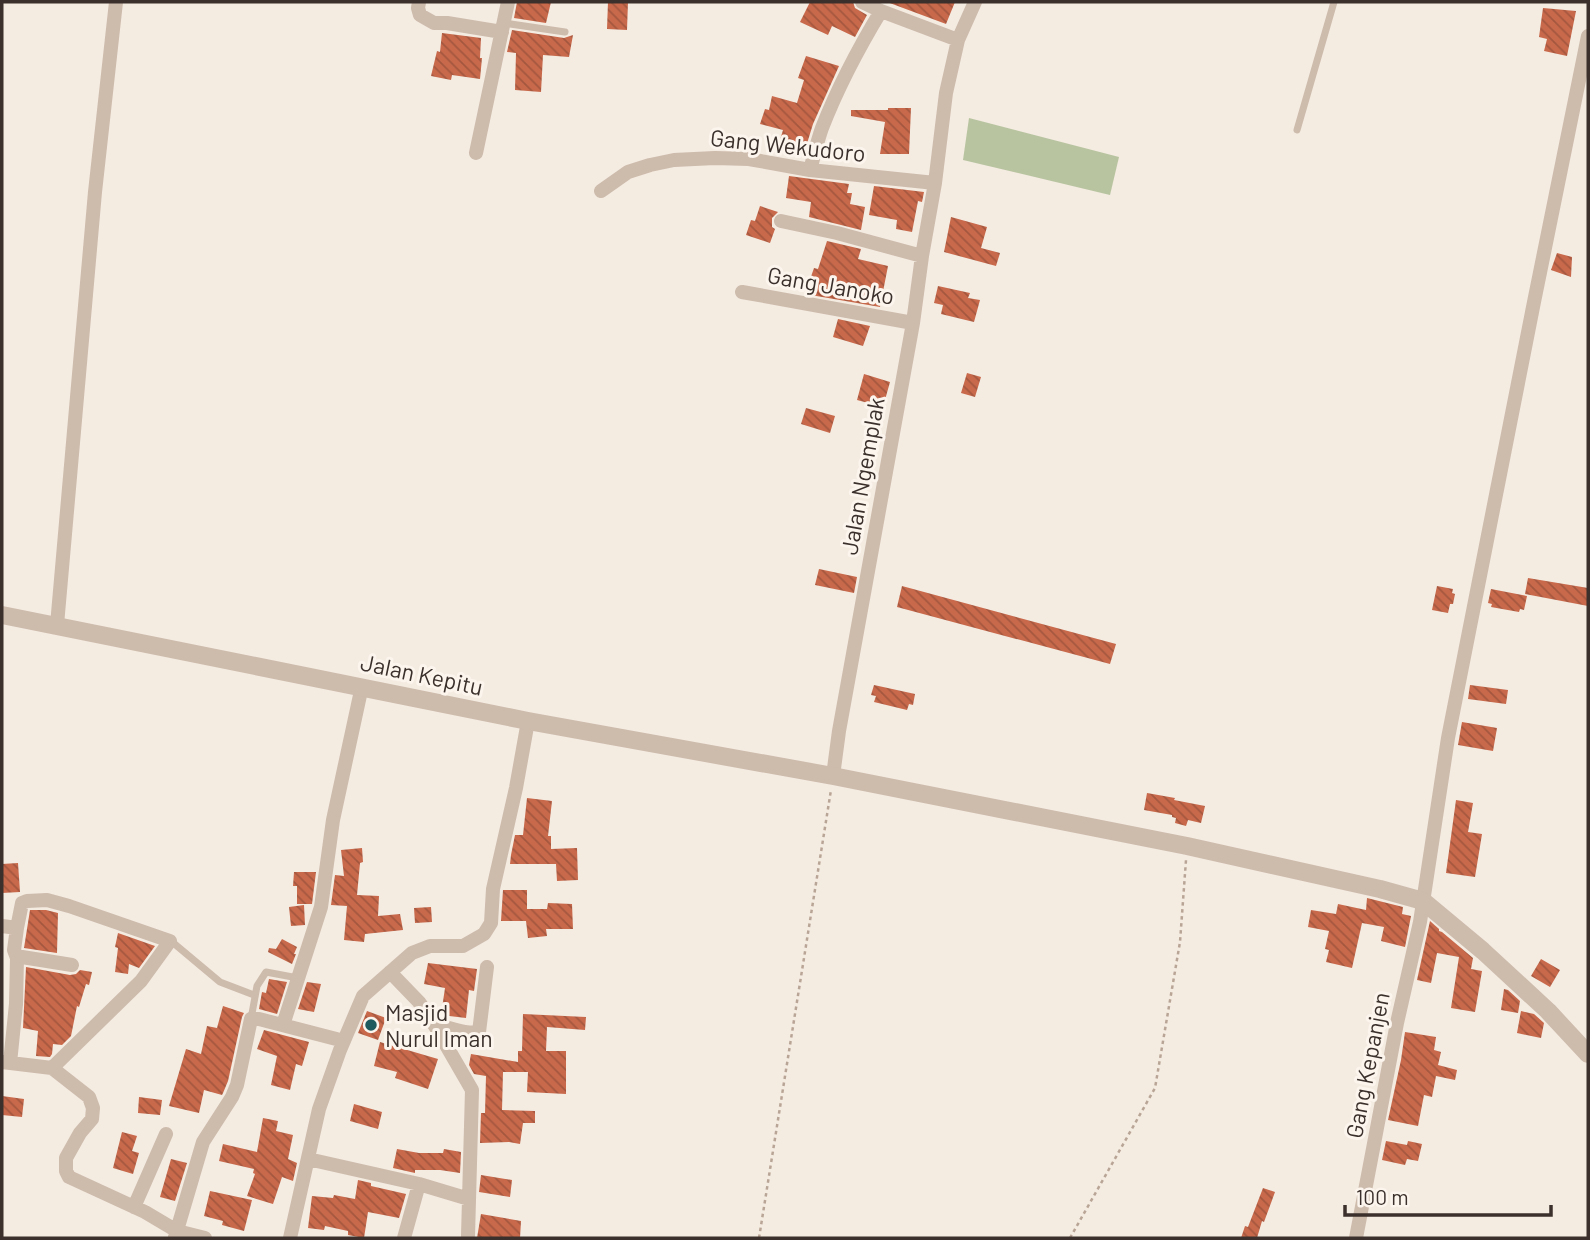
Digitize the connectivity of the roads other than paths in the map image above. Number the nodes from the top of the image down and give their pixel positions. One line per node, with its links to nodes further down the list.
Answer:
1 (116, 2): 22 (street)
2 (419, 2): 8 (street)
3 (508, 2): 8 (street)
4 (862, 2): 7 (street)
5 (975, 2): 11 (street, Jalan Ngemplak)
6 (1334, 2): 12 (lane)
7 (881, 11): 11 (street); 14 (street)
8 (503, 28): 9 (lane); 13 (street)
9 (565, 32)
10 (1588, 36): 26 (street, Gang Kepanjen)
11 (958, 40): 15 (street, Jalan Ngemplak)
12 (1297, 130)
13 (476, 153)
14 (810, 170): 15 (street, Gang Wekudoro); 16 (street, Gang Wekudoro)
15 (935, 183): 18 (street, Jalan Ngemplak)
16 (601, 191)
17 (781, 221): 18 (street)
18 (922, 256): 20 (street, Jalan Ngemplak)
19 (741, 292): 20 (street, Gang Janoko)
20 (913, 323): 25 (street, Jalan Ngemplak)
21 (2, 615): 22 (street, Jalan Kepitu)
22 (57, 625): 23 (street, Jalan Kepitu)
23 (362, 686): 24 (street, Jalan Kepitu); 33 (street)
24 (528, 721): 25 (street, Jalan Kepitu); 32 (street)
25 (833, 776): 26 (street, Jalan Kepitu)
26 (1423, 901): 39 (street); 52 (street, Gang Kepanjen)
27 (9, 927): 28 (street); 29 (street)
28 (170, 941): 34 (lane); 41 (street)
29 (17, 958): 30 (street); 40 (street)
30 (72, 965)
31 (488, 967): 37 (street)
32 (390, 972): 37 (street); 38 (street)
33 (299, 978): 34 (lane); 36 (street)
34 (254, 995): 35 (lane)
35 (251, 1019): 36 (street); 47 (street)
36 (283, 1026): 38 (street)
37 (435, 1026): 45 (street)
38 (344, 1041): 43 (street)
39 (1588, 1054)
40 (6, 1062): 41 (street)
41 (52, 1068): 46 (street)
42 (166, 1134): 46 (street)
43 (308, 1159): 44 (street); 50 (street)
44 (419, 1184): 45 (street); 51 (street)
45 (469, 1199): 48 (street)
46 (134, 1207): 47 (street)
47 (176, 1235): 49 (street)
48 (468, 1236)
49 (205, 1238)
50 (290, 1238)
51 (404, 1238)
52 (1356, 1238)

